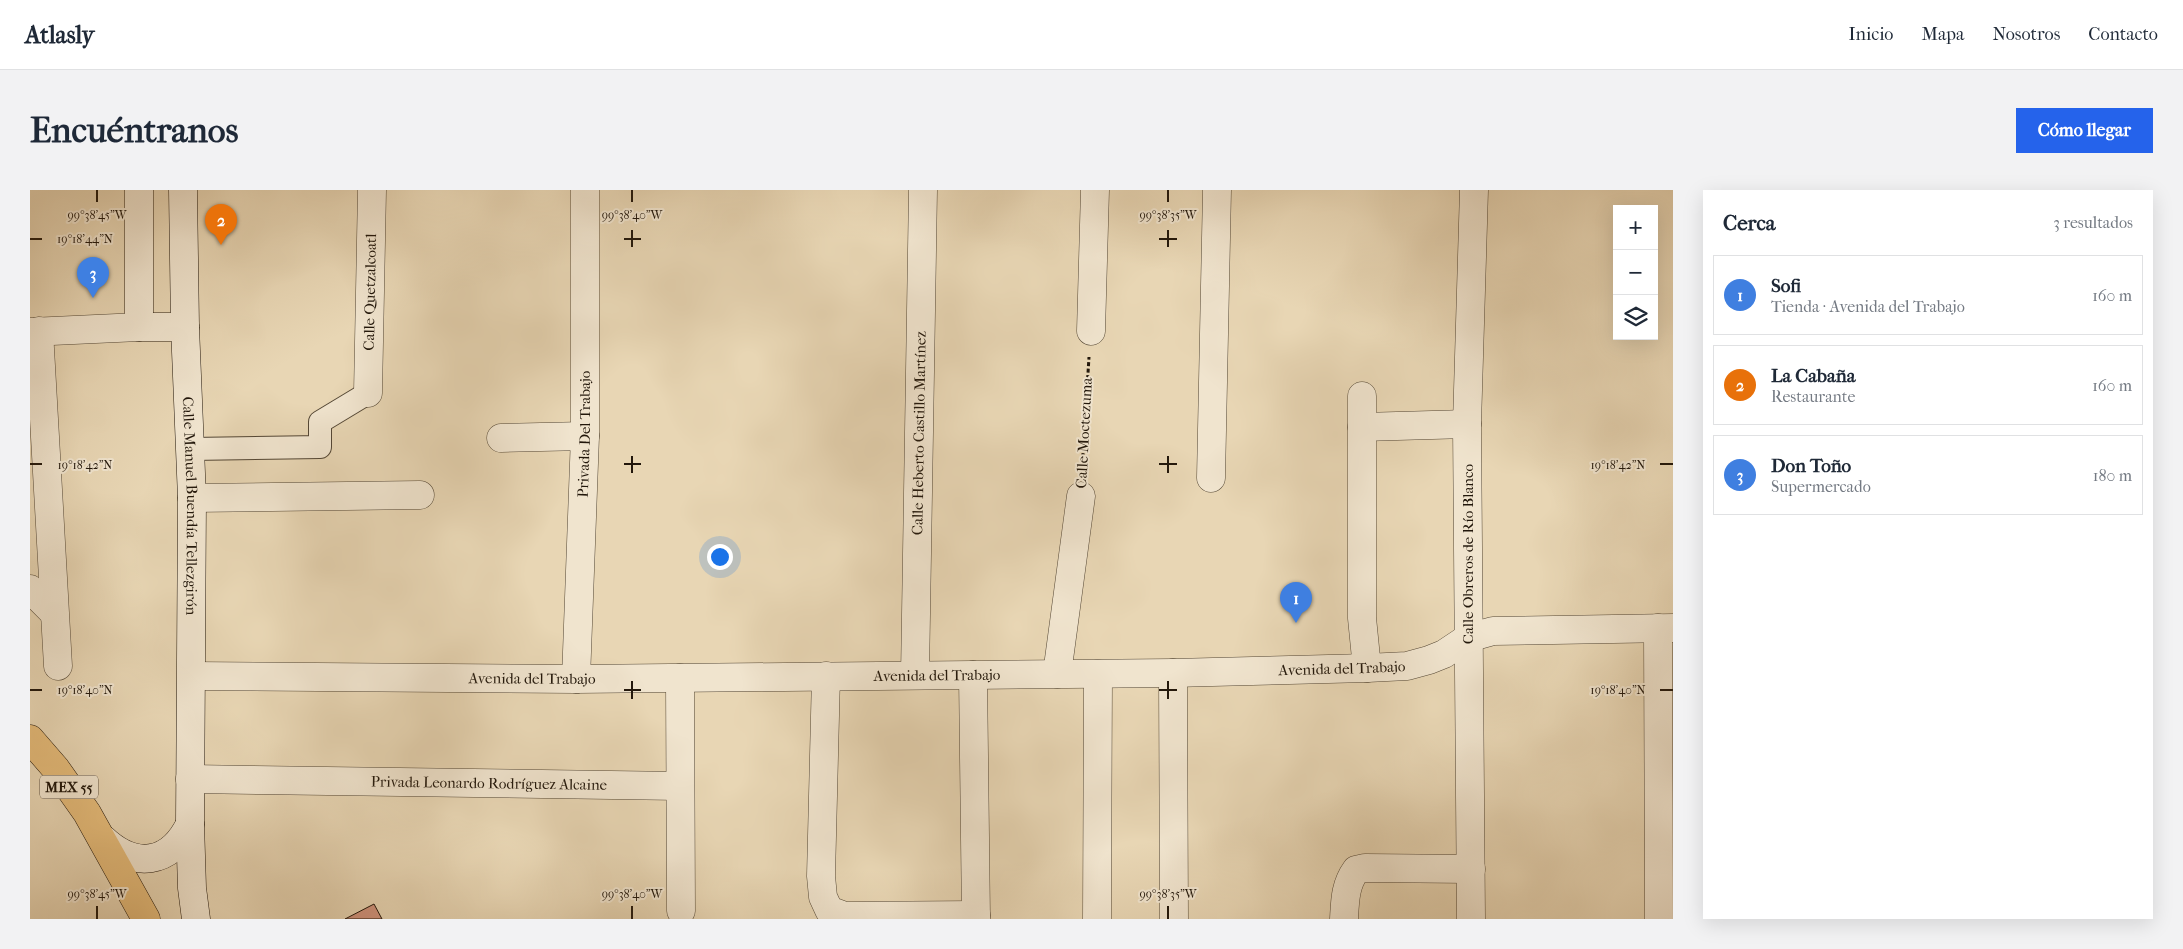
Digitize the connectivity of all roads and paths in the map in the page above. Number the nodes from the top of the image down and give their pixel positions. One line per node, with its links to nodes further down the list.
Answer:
1 (139, 190): 9 (street)
2 (183, 190): 10 (street, Calle Manuel Buendía Tellezgirón)
3 (372, 190): 13 (street, Calle Quetzalcoatl)
4 (585, 190): 17 (street, Privada Del Trabajo)
5 (923, 190): 34 (street, Calle Heberto Castillo Martínez)
6 (1095, 190): 11 (street)
7 (1217, 190): 21 (street)
8 (1474, 190): 15 (street, Calle Obreros de Río Blanco)
9 (139, 327): 10 (street); 12 (street)
10 (185, 327): 20 (street, Calle Manuel Buendía Tellezgirón)
11 (1091, 331): 23 (path, Calle Moctezuma)
12 (34, 332): 19 (street)
13 (368, 393): 20 (street)
14 (1362, 396): 16 (street)
15 (1467, 424): 16 (street); 28 (street, Calle Obreros de Río Blanco)
16 (1362, 427): 30 (street)
17 (585, 436): 18 (street); 38 (street, Privada Del Trabajo)
18 (501, 438)
19 (38, 445): 26 (street)
20 (191, 449): 24 (street, Calle Manuel Buendía Tellezgirón)
21 (1211, 478)
22 (420, 495): 24 (street)
23 (1080, 496): 32 (street, Calle Moctezuma)
24 (192, 498): 36 (street, Calle Manuel Buendía Tellezgirón)
25 (30, 589): 26 (street)
26 (54, 613): 29 (street)
27 (1666, 628): 28 (street, Avenida del Trabajo); 54 (street)
28 (1468, 638): 30 (street, Avenida del Trabajo); 45 (street, Calle Obreros de Río Blanco)
29 (58, 666)
30 (1367, 668): 31 (street, Avenida del Trabajo)
31 (1174, 673): 33 (street, Avenida del Trabajo); 51 (street)
32 (1057, 674): 33 (street, Avenida del Trabajo); 35 (street, Avenida del Trabajo)
33 (1098, 674): 50 (street)
34 (915, 675): 35 (street, Avenida del Trabajo); 37 (street, Avenida del Trabajo)
35 (973, 675): 47 (street)
36 (192, 676): 38 (street, Avenida del Trabajo); 41 (street, Calle Manuel Buendía Tellezgirón)
37 (826, 676): 39 (street, Avenida del Trabajo); 47 (street)
38 (576, 678): 39 (street, Avenida del Trabajo)
39 (680, 678): 42 (street)
40 (30, 739): 44 (highway, MEX 55)
41 (190, 779): 42 (street, Privada Leonardo Rodríguez Alcaine); 43 (street, Calle Manuel Buendía Tellezgirón)
42 (680, 786): 46 (street)
43 (190, 824): 44 (street); 49 (street, Calle Manuel Buendía Tellezgirón)
44 (103, 838): 48 (highway, MEX 55)
45 (1471, 869): 52 (street); 53 (street, Calle Obreros de Río Blanco)
46 (681, 911)
47 (976, 917)
48 (146, 919)
49 (196, 919)
50 (1097, 919)
51 (1174, 919)
52 (1344, 919)
53 (1471, 919)
54 (1659, 919)

